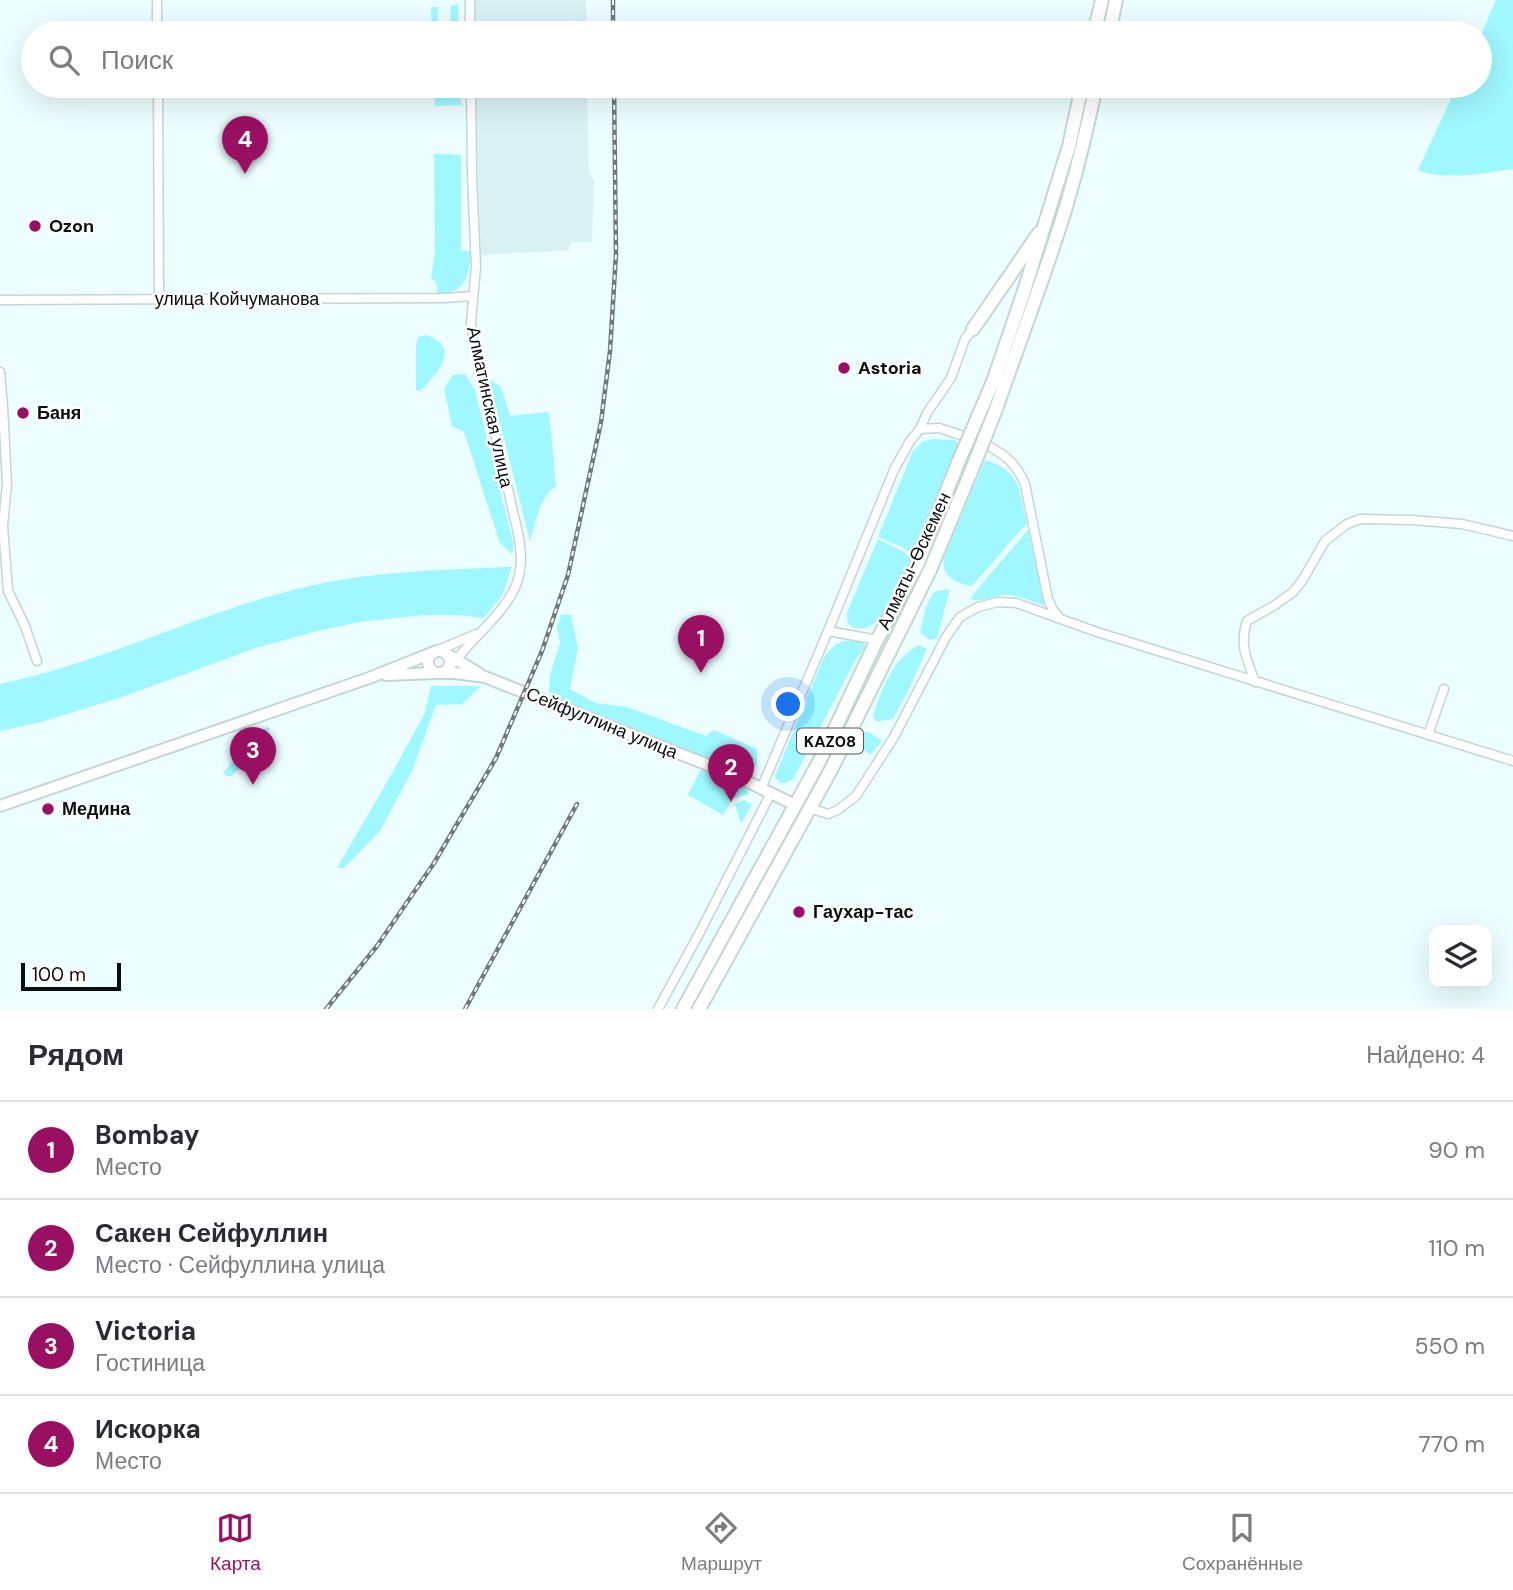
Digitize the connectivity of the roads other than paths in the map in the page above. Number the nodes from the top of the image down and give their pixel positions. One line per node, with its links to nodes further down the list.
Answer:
1 (157, 0): 5 (street)
2 (470, 0): 6 (street)
3 (1101, 0): 7 (highway)
4 (1116, 0): 8 (highway)
5 (157, 21)
6 (470, 21)
7 (1097, 21)
8 (1112, 21)
9 (158, 98): 15 (street)
10 (471, 98): 14 (street, Алматинская улица)
11 (1079, 98): 13 (highway, Алматы-Өскемен / KAZ08)
12 (1094, 98): 19 (highway, Алматы-Өскемен / KAZ08)
13 (1043, 227): 17 (highway); 19 (highway, Алматы-Өскемен / KAZ08)
14 (473, 296): 15 (street, улица Койчуманова); 26 (street, Алматинская улица)
15 (159, 299): 16 (street, улица Койчуманова)
16 (0, 300)
17 (973, 329): 20 (street)
18 (0, 372): 23 (street)
19 (990, 407): 28 (highway, Алматы-Өскемен / KAZ08, bridge); 40 (highway, Алматы-Өскемен / KAZ08, bridge)
20 (920, 429): 21 (street); 27 (street)
21 (961, 435)
22 (989, 446): 25 (street)
23 (3, 499): 29 (street)
24 (1513, 536): 33 (street)
25 (1059, 617): 33 (street); 40 (street)
26 (482, 630): 30 (street, Алматинская улица); 30 (street)
27 (828, 631): 28 (street); 37 (street)
28 (878, 640): 38 (highway, Алматы-Өскемен / KAZ08)
29 (37, 661)
30 (442, 662): 31 (main road); 31 (main road); 32 (main road); 32 (main road)
31 (485, 677): 37 (main road, Сейфуллина улица)
32 (369, 678): 39 (main road)
33 (1255, 682): 35 (street)
34 (1444, 689): 35 (street)
35 (1428, 735): 36 (street)
36 (1513, 761)
37 (766, 791): 38 (main road, Сейфуллина улица); 41 (street)
38 (795, 805): 42 (highway, Алматы-Өскемен / KAZ08)
39 (0, 806)
40 (810, 807): 43 (highway, Алматы-Өскемен / KAZ08)
41 (658, 1009)
42 (682, 1009)
43 (699, 1009)

